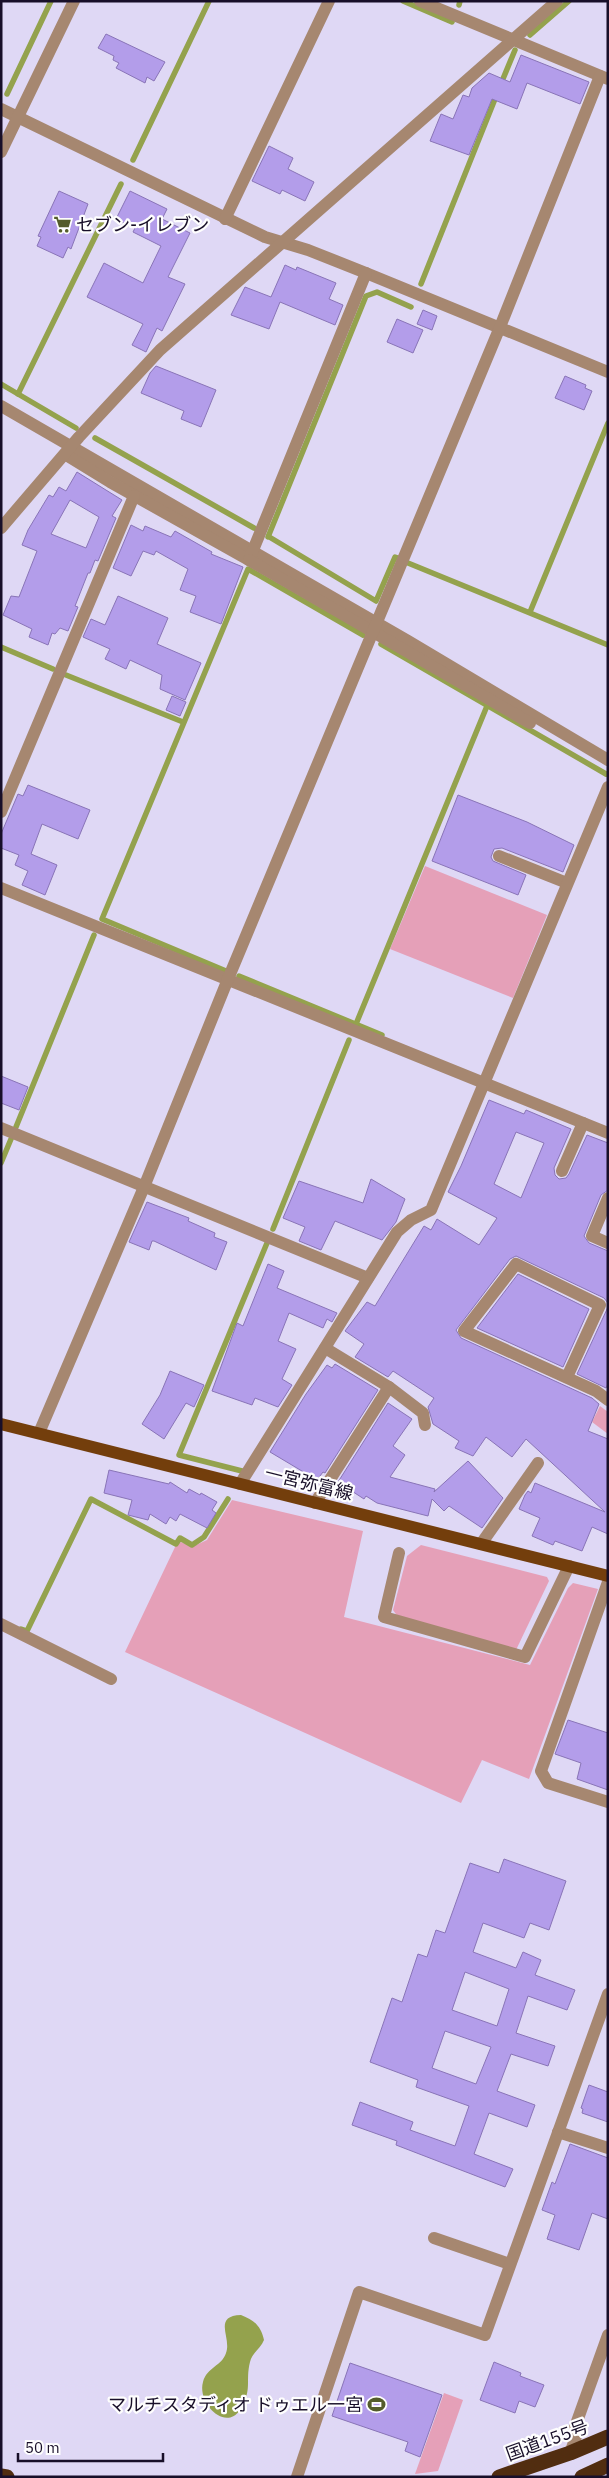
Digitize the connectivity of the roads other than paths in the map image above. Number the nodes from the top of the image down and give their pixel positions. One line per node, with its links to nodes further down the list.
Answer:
1 (74, 1): 8 (street)
2 (329, 1): 10 (street)
3 (420, 1): 5 (street)
4 (557, 1): 5 (street)
5 (514, 40): 6 (street); 11 (street)
6 (604, 78): 13 (street)
7 (1, 110): 8 (street)
8 (18, 118): 9 (street); 10 (street)
9 (1, 152)
10 (225, 219): 11 (street)
11 (284, 243): 12 (street); 16 (street)
12 (366, 273): 13 (street); 19 (street)
13 (500, 327): 14 (street); 20 (street)
14 (608, 372)
15 (1, 406): 16 (street)
16 (69, 451): 17 (street); 18 (street); 19 (street)
17 (134, 496): 19 (street); 24 (street)
18 (1, 528)
19 (251, 556): 20 (street)
20 (375, 628): 21 (street); 22 (street); 28 (street)
21 (608, 760)
22 (608, 769)
23 (608, 787): 26 (street)
24 (1, 812)
25 (499, 856): 26 (street)
26 (567, 883): 29 (street)
27 (1, 888): 28 (street)
28 (228, 980): 29 (street); 34 (street)
29 (484, 1084): 30 (street); 37 (street)
30 (582, 1123): 32 (street); 33 (street)
31 (1, 1128): 34 (street)
32 (608, 1133)
33 (562, 1171)
34 (144, 1187): 37 (street); 44 (street)
35 (608, 1198): 36 (street)
36 (608, 1243)
37 (368, 1278): 38 (street)
38 (325, 1348): 40 (street); 46 (street)
39 (567, 1378): 39 (street); 41 (street)
40 (389, 1387): 43 (street); 47 (street)
41 (608, 1400)
42 (1, 1424): 44 (main road, 一宮弥富線)
43 (425, 1425)
44 (39, 1433): 46 (main road, 一宮弥富線)
45 (538, 1463): 48 (street)
46 (240, 1484): 47 (main road, 一宮弥富線)
47 (316, 1503): 48 (main road, 一宮弥富線)
48 (481, 1544): 50 (main road, 一宮弥富線)
49 (399, 1553): 50 (street)
50 (569, 1566): 51 (main road, 一宮弥富線)
51 (608, 1576)
52 (608, 1582): 55 (street)
53 (1, 1624): 54 (street)
54 (111, 1679)
55 (608, 1802)
56 (608, 1994): 57 (street)
57 (558, 2132): 58 (street); 60 (street)
58 (608, 2148)
59 (434, 2238): 60 (street)
60 (510, 2264): 67 (street)
61 (608, 2335): 63 (street)
62 (608, 2437): 63 (highway, 国道155号)
63 (570, 2454): 68 (highway, 国道155号)
64 (608, 2465): 69 (highway)
65 (1, 2476): 66 (highway)
66 (7, 2477)
67 (297, 2477)
68 (499, 2477)
69 (582, 2477)

